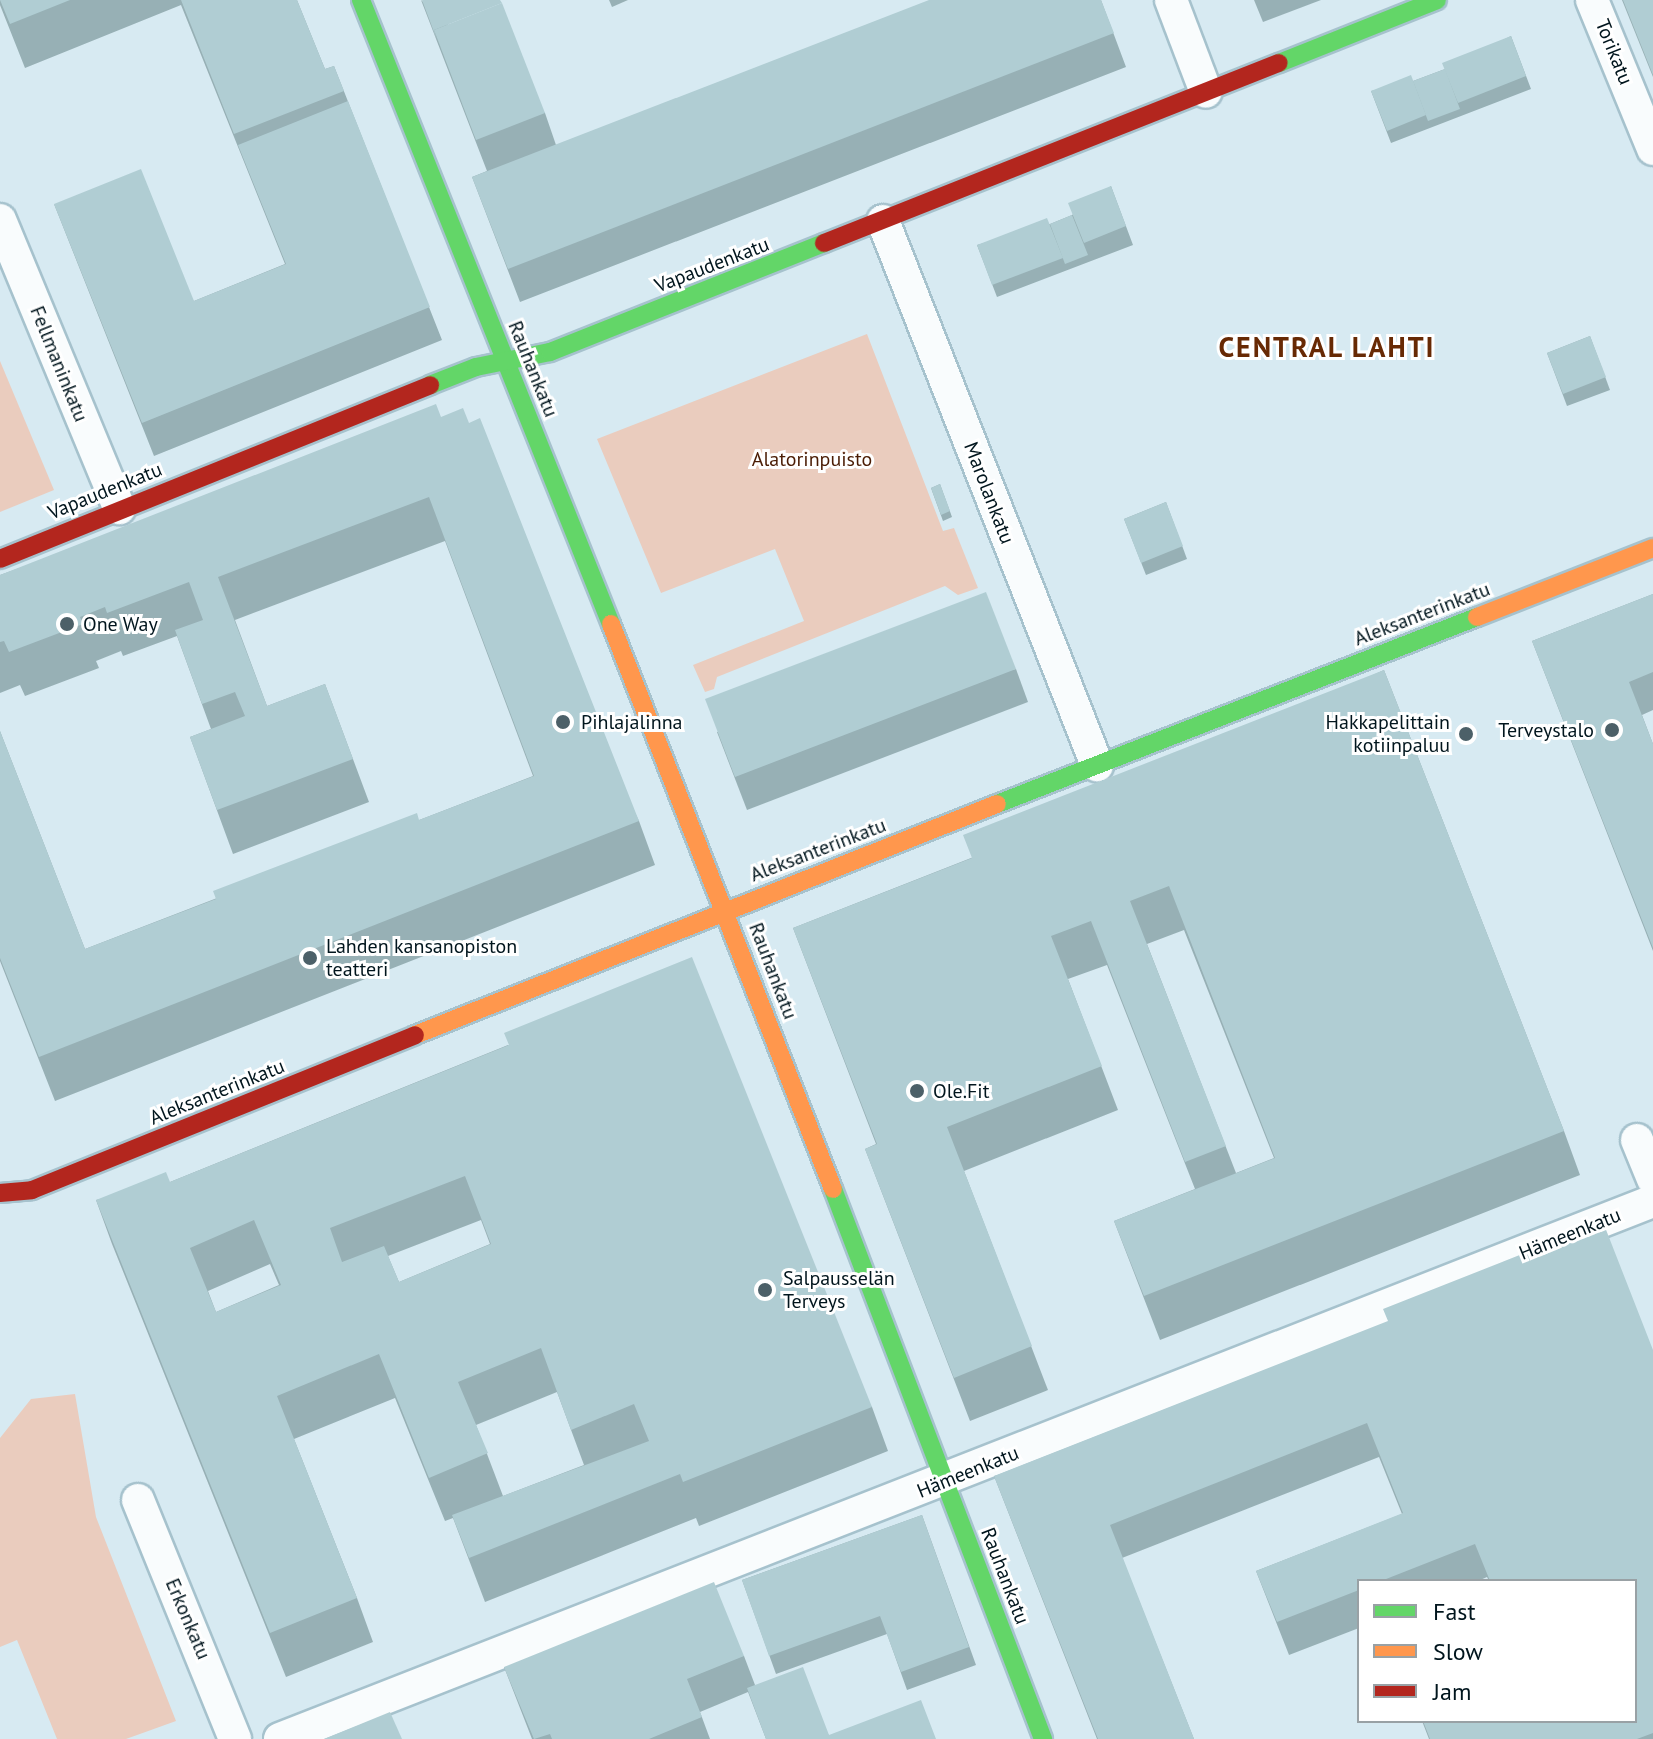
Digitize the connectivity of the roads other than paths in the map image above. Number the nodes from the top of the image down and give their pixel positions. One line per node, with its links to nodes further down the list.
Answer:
1 (361, 0): 9 (main road, Rauhankatu)
2 (1171, 0): 5 (street)
3 (1437, 0): 5 (main road, Vapaudenkatu)
4 (1592, 0): 6 (street, Torikatu)
5 (1206, 92): 8 (main road, Vapaudenkatu)
6 (1653, 149)
7 (0, 220): 10 (street, Fellmaninkatu)
8 (883, 221): 9 (main road, Vapaudenkatu); 13 (street, Marolankatu)
9 (506, 360): 10 (main road, Vapaudenkatu); 14 (main road, Rauhankatu)
10 (119, 508): 12 (main road, Vapaudenkatu)
11 (1653, 548): 13 (main road, Aleksanterinkatu)
12 (0, 559)
13 (1097, 765): 14 (main road, Aleksanterinkatu)
14 (726, 910): 17 (main road, Aleksanterinkatu); 19 (main road, Rauhankatu)
15 (1637, 1140): 16 (street)
16 (1653, 1179)
17 (0, 1193)
18 (1653, 1201): 19 (street, Hämeenkatu)
19 (945, 1481): 22 (street, Hämeenkatu); 23 (main road, Rauhankatu)
20 (138, 1500): 21 (street, Erkonkatu)
21 (235, 1739)
22 (280, 1739)
23 (1043, 1739)

